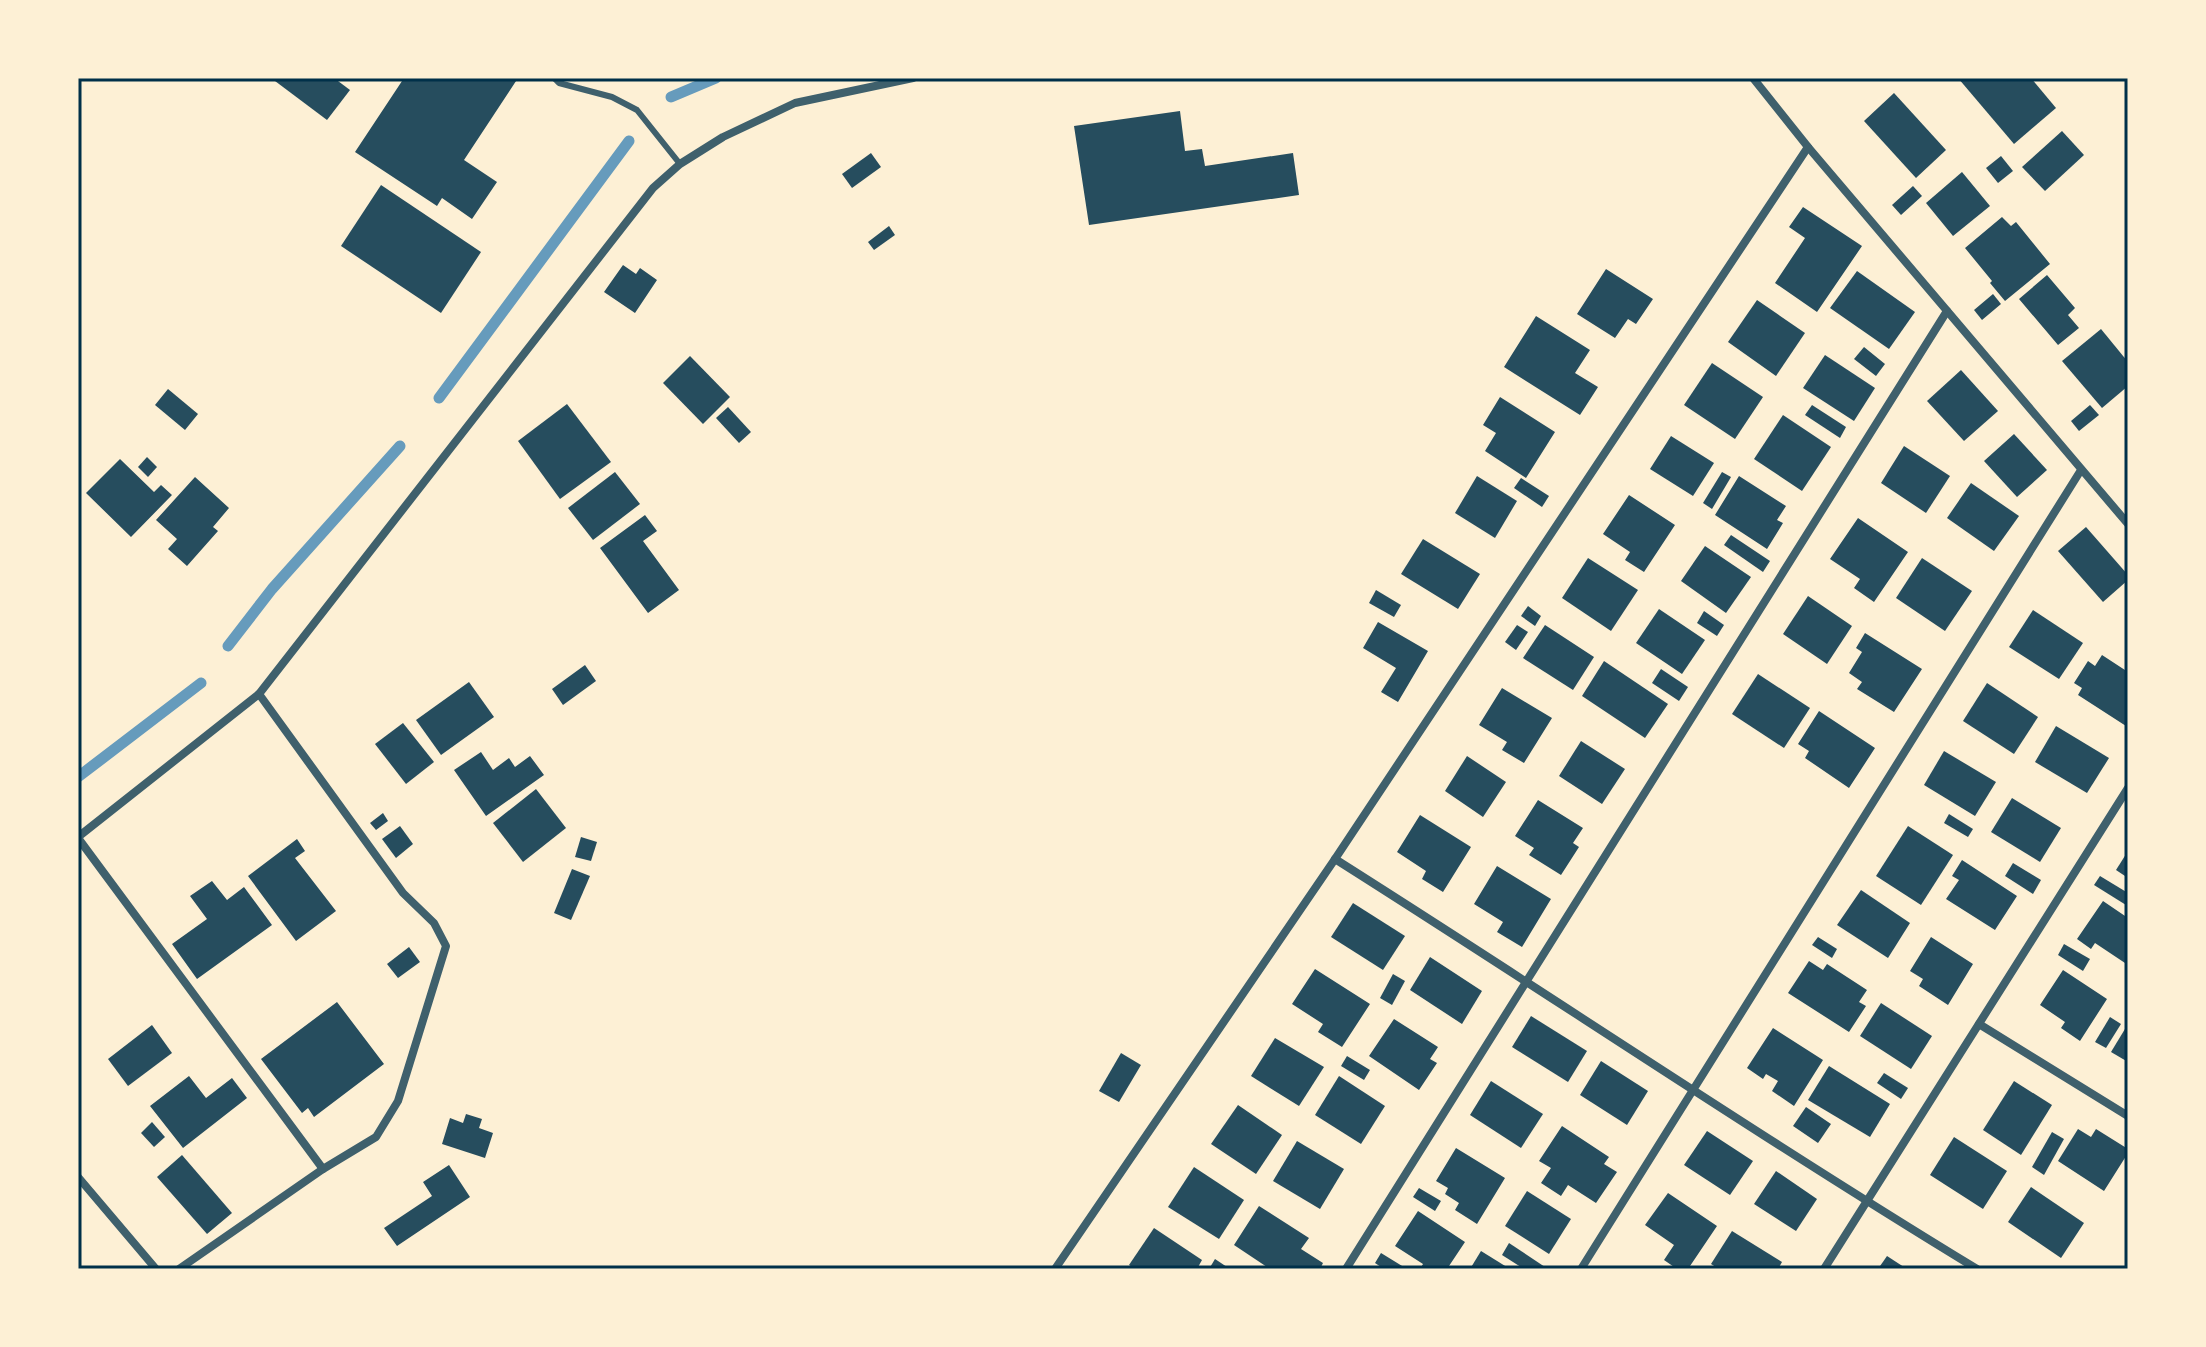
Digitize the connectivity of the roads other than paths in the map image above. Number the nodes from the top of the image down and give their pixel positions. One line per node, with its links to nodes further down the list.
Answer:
1 (554, 78): 5 (lane)
2 (913, 78): 5 (street)
3 (1753, 78): 4 (street)
4 (1808, 147): 6 (street); 12 (street)
5 (680, 164): 9 (street)
6 (1947, 311): 7 (street); 13 (street)
7 (2081, 470): 8 (street); 15 (street)
8 (2128, 524)
9 (259, 694): 11 (street); 17 (street)
10 (2128, 788): 14 (street)
11 (78, 838): 17 (street)
12 (1335, 859): 13 (street); 20 (street)
13 (1526, 980): 15 (street); 23 (street)
14 (1979, 1024): 16 (street); 19 (street)
15 (1693, 1089): 19 (street); 24 (street)
16 (2128, 1116)
17 (323, 1169): 22 (street)
18 (78, 1177): 21 (street)
19 (1867, 1202): 25 (street); 26 (street)
20 (1059, 1267)
21 (156, 1269)
22 (179, 1269)
23 (1346, 1269)
24 (1581, 1269)
25 (1824, 1269)
26 (1977, 1269)

